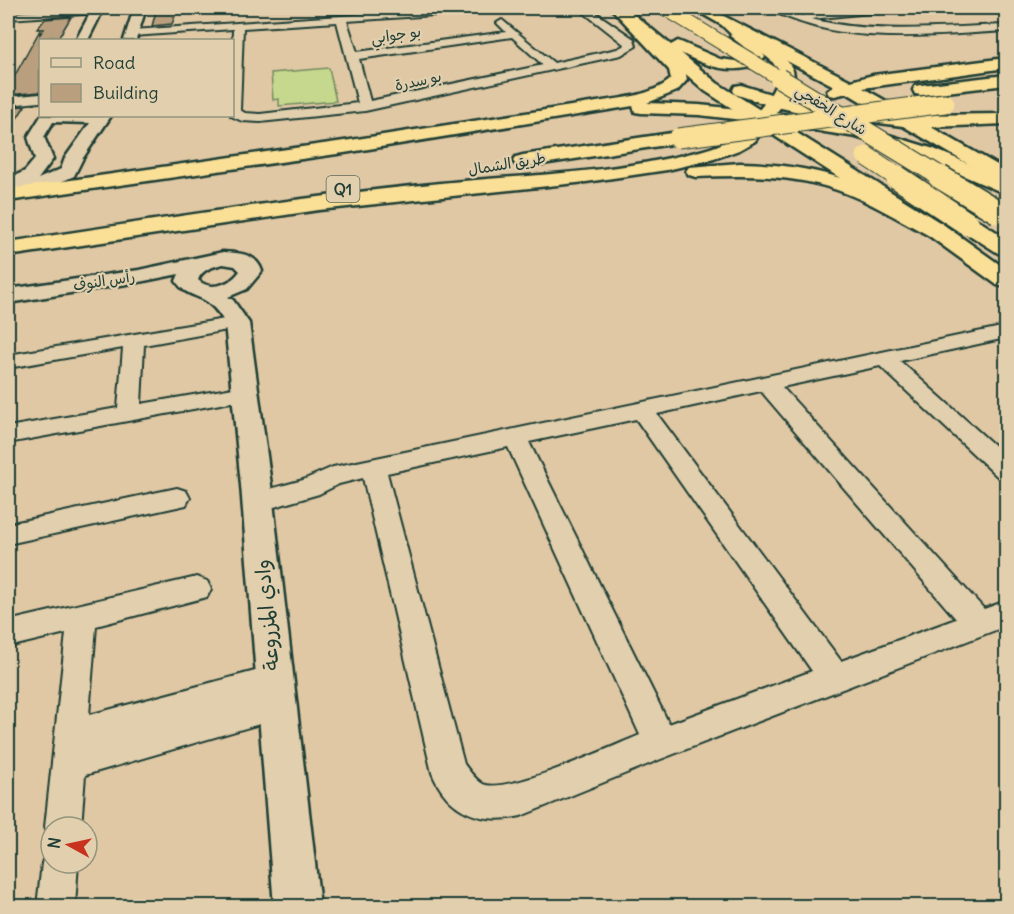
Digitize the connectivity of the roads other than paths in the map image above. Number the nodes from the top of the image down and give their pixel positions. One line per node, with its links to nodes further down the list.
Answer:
1 (140, 8): 24 (street)
2 (486, 8): 3 (street); 17 (street); 23 (street)
3 (494, 8)
4 (583, 8): 30 (street, بو سدرة)
5 (618, 8): 26 (highway); 50 (highway); 53 (highway)
6 (642, 8): 69 (highway, شارع الخفجي, bridge)
7 (665, 8): 64 (highway, شارع الخفجي, bridge)
8 (694, 8): 26 (highway)
9 (699, 8): 19 (highway)
10 (773, 8): 16 (street)
11 (890, 8): 16 (street)
12 (995, 8): 14 (street)
13 (96, 9): 15 (street); 25 (street)
14 (1006, 12)
15 (8, 16)
16 (793, 17): 22 (street)
17 (341, 18): 20 (street); 28 (street)
18 (926, 21): 22 (street)
19 (728, 24): 27 (highway); 38 (highway)
20 (238, 25): 24 (street); 34 (street, بو سدرة)
21 (1006, 28): 22 (street)
22 (947, 30)
23 (514, 34): 28 (street, بو جوابي); 30 (street)
24 (131, 37)
25 (82, 39)
26 (674, 44): 38 (highway)
27 (767, 45): 31 (highway); 33 (highway)
28 (353, 56): 41 (street)
29 (1006, 63): 31 (highway)
30 (552, 67): 41 (street, بو سدرة)
31 (969, 67): 33 (highway); 44 (highway)
32 (1006, 80): 55 (highway, طريق الشمال / Q1)
33 (846, 86): 45 (highway); 52 (highway)
34 (234, 94)
35 (1006, 95): 39 (highway, طريق الشمال / Q1)
36 (39, 98): 37 (street)
37 (8, 101)
38 (777, 103): 45 (highway); 50 (highway)
39 (962, 103): 40 (highway); 55 (highway, طريق الشمال / Q1, bridge)
40 (1006, 103)
41 (365, 107): 43 (street, بو سدرة)
42 (629, 109): 50 (highway); 53 (highway); 59 (highway)
43 (234, 112)
44 (1006, 114)
45 (811, 116): 50 (highway); 52 (highway); 57 (highway); 62 (highway)
46 (48, 117): 61 (street)
47 (60, 117): 48 (street)
48 (96, 117)
49 (102, 117): 61 (street)
50 (762, 118): 57 (highway); 59 (highway)
51 (1006, 119): 52 (highway)
52 (909, 122): 60 (highway)
53 (502, 123): 63 (highway)
54 (1006, 129): 58 (highway)
55 (672, 130): 56 (highway, طريق الشمال / Q1); 68 (highway, طريق الشمال / Q1)
56 (516, 144)
57 (827, 161): 67 (highway)
58 (1006, 172)
59 (601, 175): 67 (highway); 70 (highway)
60 (1006, 178)
61 (8, 187)
62 (1006, 189)
63 (8, 195)
64 (1004, 208): 67 (highway)
65 (31, 212): 66 (highway)
66 (8, 214)
67 (936, 230): 73 (highway)
68 (8, 237)
69 (1006, 248)
70 (8, 249)
71 (201, 264): 72 (street, رأس النوف); 74 (street); 75 (street, رأس النوف)
72 (247, 279): 74 (street, رأس النوف); 77 (street, وادي المزروعة)
73 (1006, 280)
74 (200, 290): 76 (street, رأس النوف); 77 (street)
75 (8, 296)
76 (8, 310)
77 (237, 323): 79 (street); 83 (street, وادي المزروعة)
78 (1001, 339): 80 (street)
79 (134, 340): 81 (street); 85 (street)
80 (884, 358): 82 (street); 89 (street)
81 (8, 361)
82 (767, 384): 84 (street); 95 (street)
83 (245, 393): 85 (street); 90 (street, وادي المزروعة)
84 (642, 410): 87 (street); 97 (street)
85 (129, 413): 86 (street)
86 (8, 435)
87 (515, 437): 88 (street); 99 (street)
88 (373, 468): 90 (street); 99 (street)
89 (1006, 470)
90 (256, 494): 98 (street, وادي المزروعة)
91 (177, 498): 92 (street)
92 (8, 534)
93 (197, 589): 94 (street)
94 (82, 616): 96 (street); 100 (street)
95 (992, 618): 97 (street)
96 (8, 634)
97 (835, 678): 99 (street)
98 (275, 692): 100 (street); 104 (street, وادي المزروعة)
99 (662, 743)
100 (70, 750): 101 (street)
101 (64, 815)
102 (59, 875): 103 (street)
103 (56, 906)
104 (297, 906)

